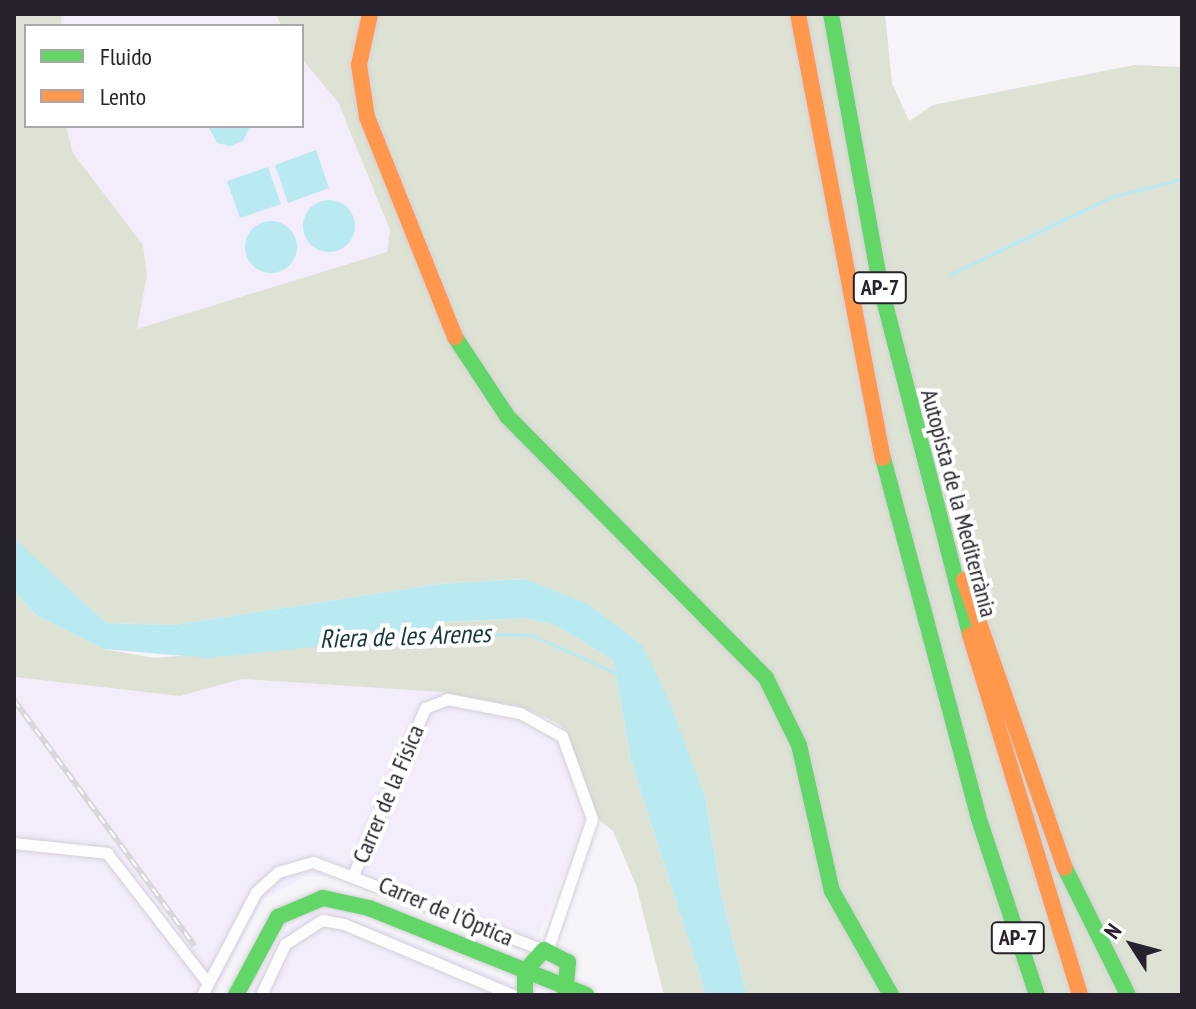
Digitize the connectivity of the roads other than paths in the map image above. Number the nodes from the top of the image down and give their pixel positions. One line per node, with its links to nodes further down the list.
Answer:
1 (370, 14): 8 (main road)
2 (798, 14): 17 (main road, AP-7)
3 (831, 14): 4 (main road, Autopista de la Mediterrània / AP-7)
4 (951, 558): 18 (main road, Autopista de la Mediterrània / AP-7); 19 (main road)
5 (14, 843): 9 (street)
6 (354, 873): 7 (street, Carrer de l'Òptica); 7 (street, Carrer de la Física); 9 (street, Carrer de l'Òptica)
7 (530, 972): 10 (main road); 10 (main road); 12 (main road); 13 (street)
8 (876, 976): 15 (main road); 16 (main road)
9 (208, 983): 11 (street, Carrer de l'Òptica)
10 (567, 992): 14 (main road)
11 (202, 995)
12 (236, 995)
13 (261, 995)
14 (586, 995)
15 (881, 995)
16 (891, 995)
17 (1037, 995)
18 (1080, 995)
19 (1128, 995)

